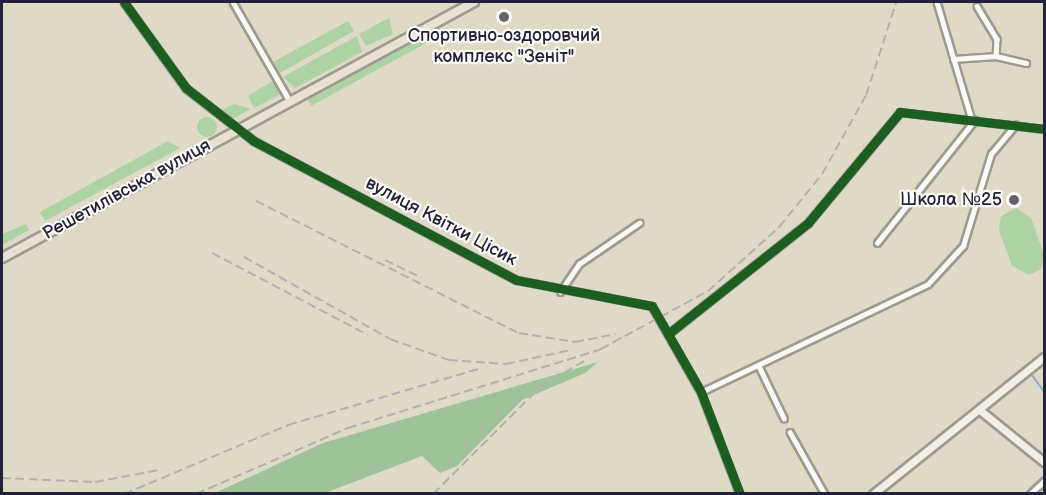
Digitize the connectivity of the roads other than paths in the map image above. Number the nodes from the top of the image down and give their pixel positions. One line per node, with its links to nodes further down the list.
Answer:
1 (124, 2): 13 (street, вулиця Квітки Цісик)
2 (233, 2): 9 (street)
3 (474, 2): 9 (main road, Решетилівська вулиця)
4 (937, 2): 7 (street)
5 (977, 6): 6 (street)
6 (996, 56): 7 (street); 8 (street)
7 (953, 59): 10 (street)
8 (1026, 63)
9 (290, 101): 13 (main road, Решетилівська вулиця)
10 (974, 120): 11 (street); 15 (street); 18 (street)
11 (1016, 124): 12 (street); 20 (street)
12 (1044, 129)
13 (236, 130): 16 (main road, Решетилівська вулиця); 17 (street, вулиця Квітки Цісик)
14 (639, 223): 17 (street)
15 (877, 243)
16 (2, 258)
17 (560, 292): 18 (street, вулиця Квітки Цісик)
18 (668, 334): 21 (street, вулиця Квітки Цісик)
19 (1044, 357): 22 (main road)
20 (759, 366): 21 (street); 23 (street)
21 (701, 392): 27 (street, вулиця Квітки Цісик)
22 (981, 411): 25 (main road); 29 (main road)
23 (784, 418)
24 (790, 432): 28 (street)
25 (1044, 462)
26 (1044, 481): 30 (street)
27 (740, 494)
28 (825, 494)
29 (873, 494)
30 (1030, 494)

